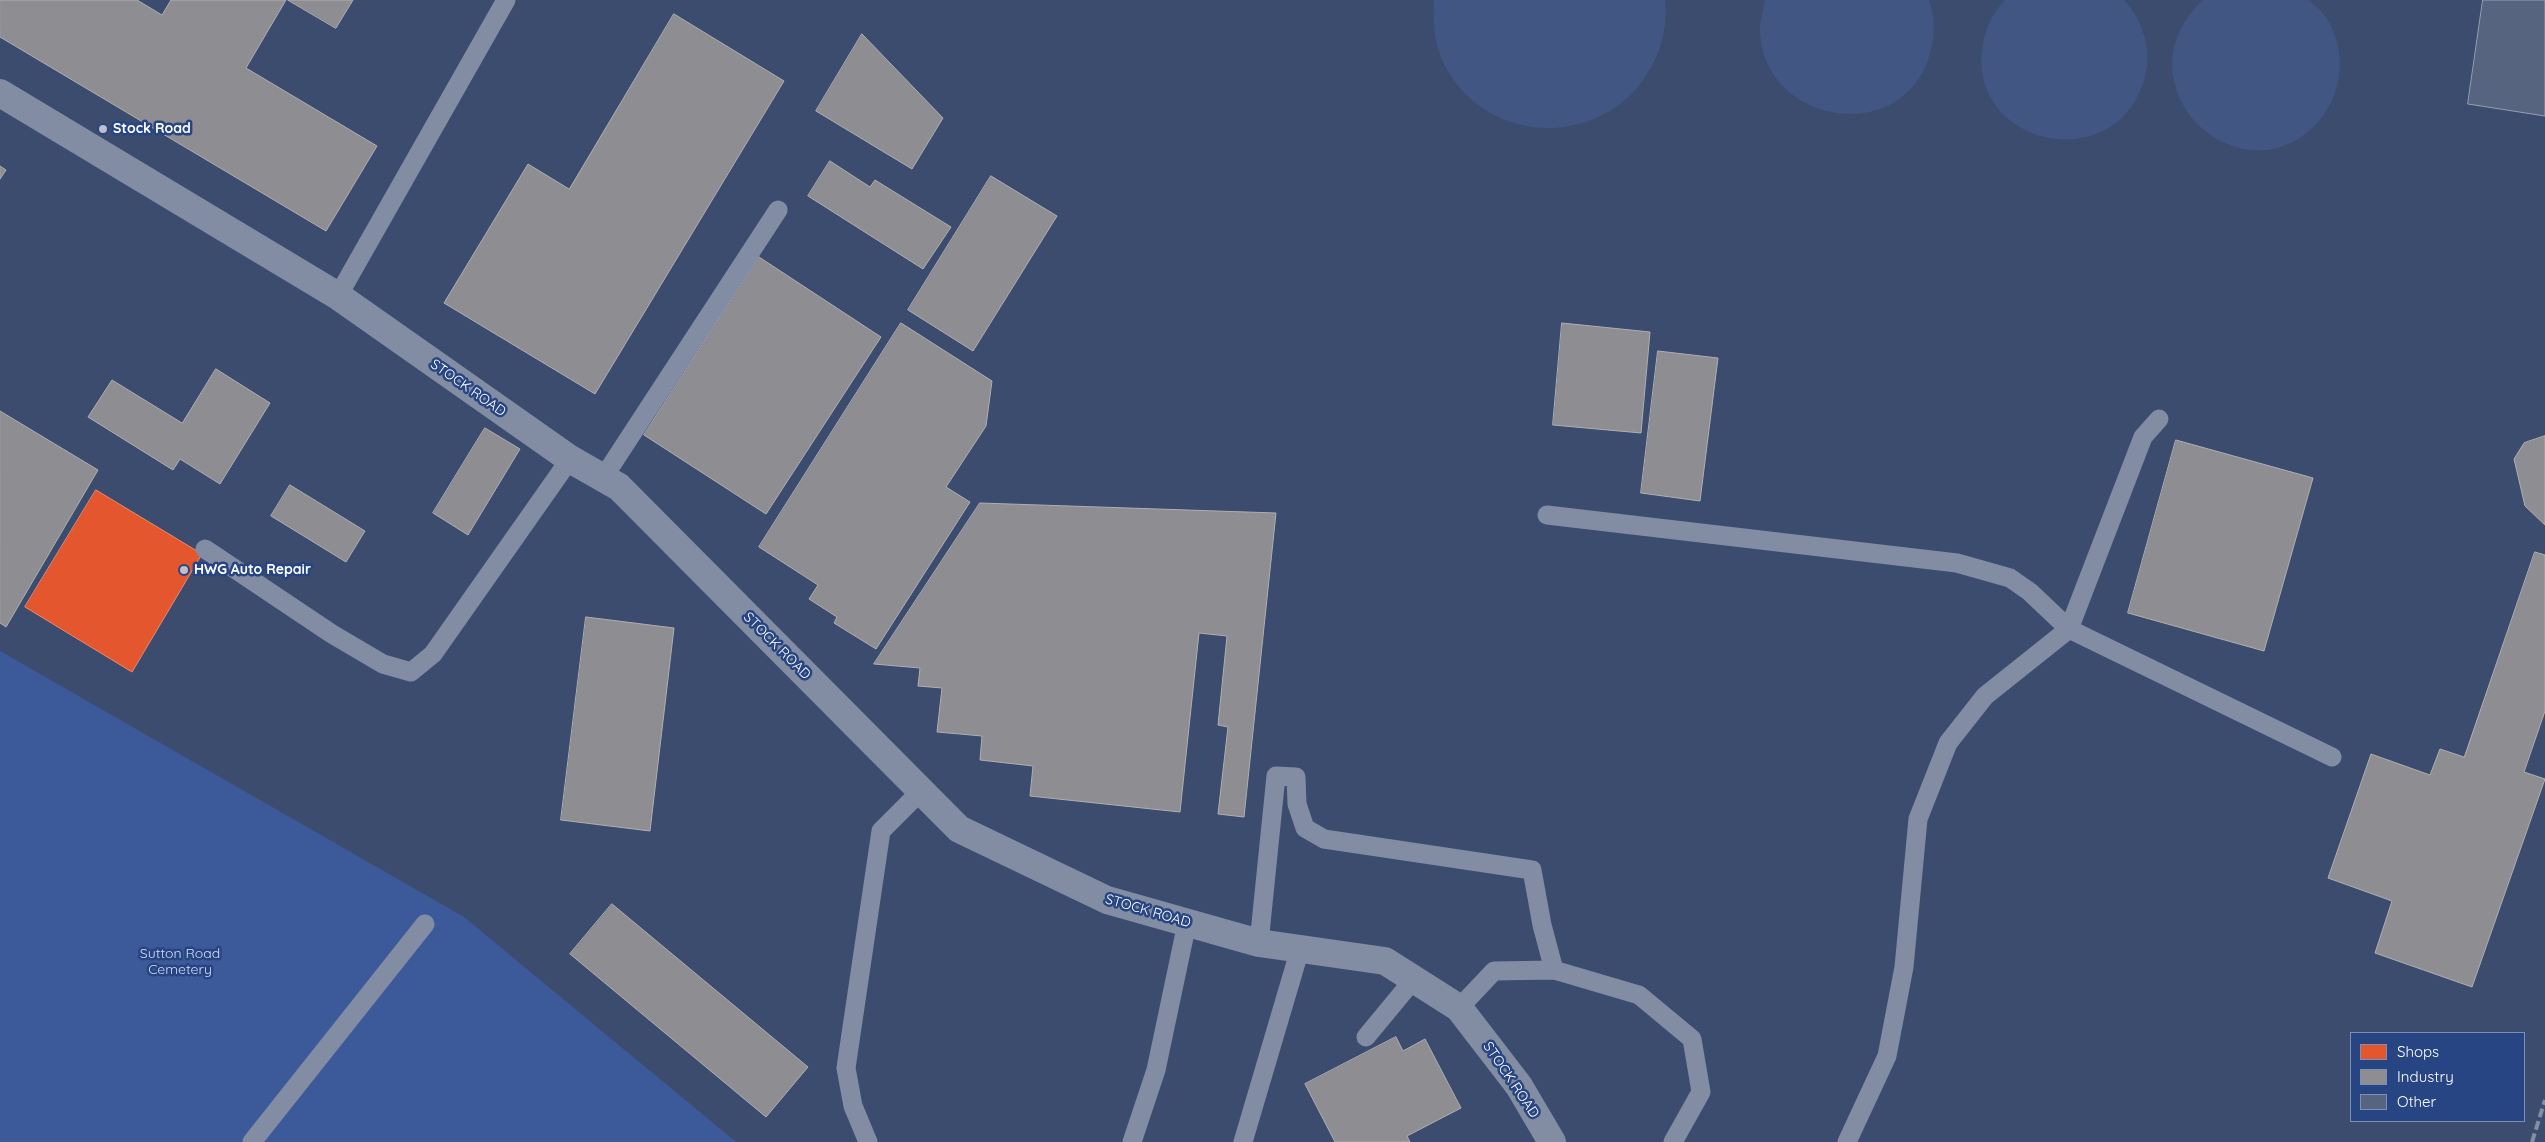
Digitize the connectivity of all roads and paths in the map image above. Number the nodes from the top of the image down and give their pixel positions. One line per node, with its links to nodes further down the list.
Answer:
1 (506, 0): 4 (lane)
2 (0, 93): 4 (street, STOCK ROAD)
3 (778, 210): 7 (lane)
4 (338, 296): 6 (street, STOCK ROAD)
5 (2159, 419): 10 (lane)
6 (570, 460): 7 (street, STOCK ROAD); 9 (lane)
7 (603, 478): 12 (street, STOCK ROAD)
8 (1547, 515): 10 (lane)
9 (205, 549)
10 (2069, 629): 11 (lane); 27 (lane)
11 (2332, 757)
12 (922, 791): 13 (street, STOCK ROAD); 22 (lane)
13 (1187, 923): 15 (street, STOCK ROAD); 23 (lane)
14 (425, 924): 21 (lane)
15 (1259, 943): 16 (street, STOCK ROAD); 17 (lane)
16 (1300, 949): 18 (street, STOCK ROAD); 24 (lane)
17 (1554, 970): 19 (lane); 26 (lane)
18 (1414, 979): 19 (street, STOCK ROAD); 20 (lane)
19 (1460, 1008): 25 (street, STOCK ROAD)
20 (1366, 1037)
21 (252, 1142)
22 (868, 1142)
23 (1132, 1142)
24 (1243, 1142)
25 (1552, 1142)
26 (1673, 1142)
27 (1847, 1142)

